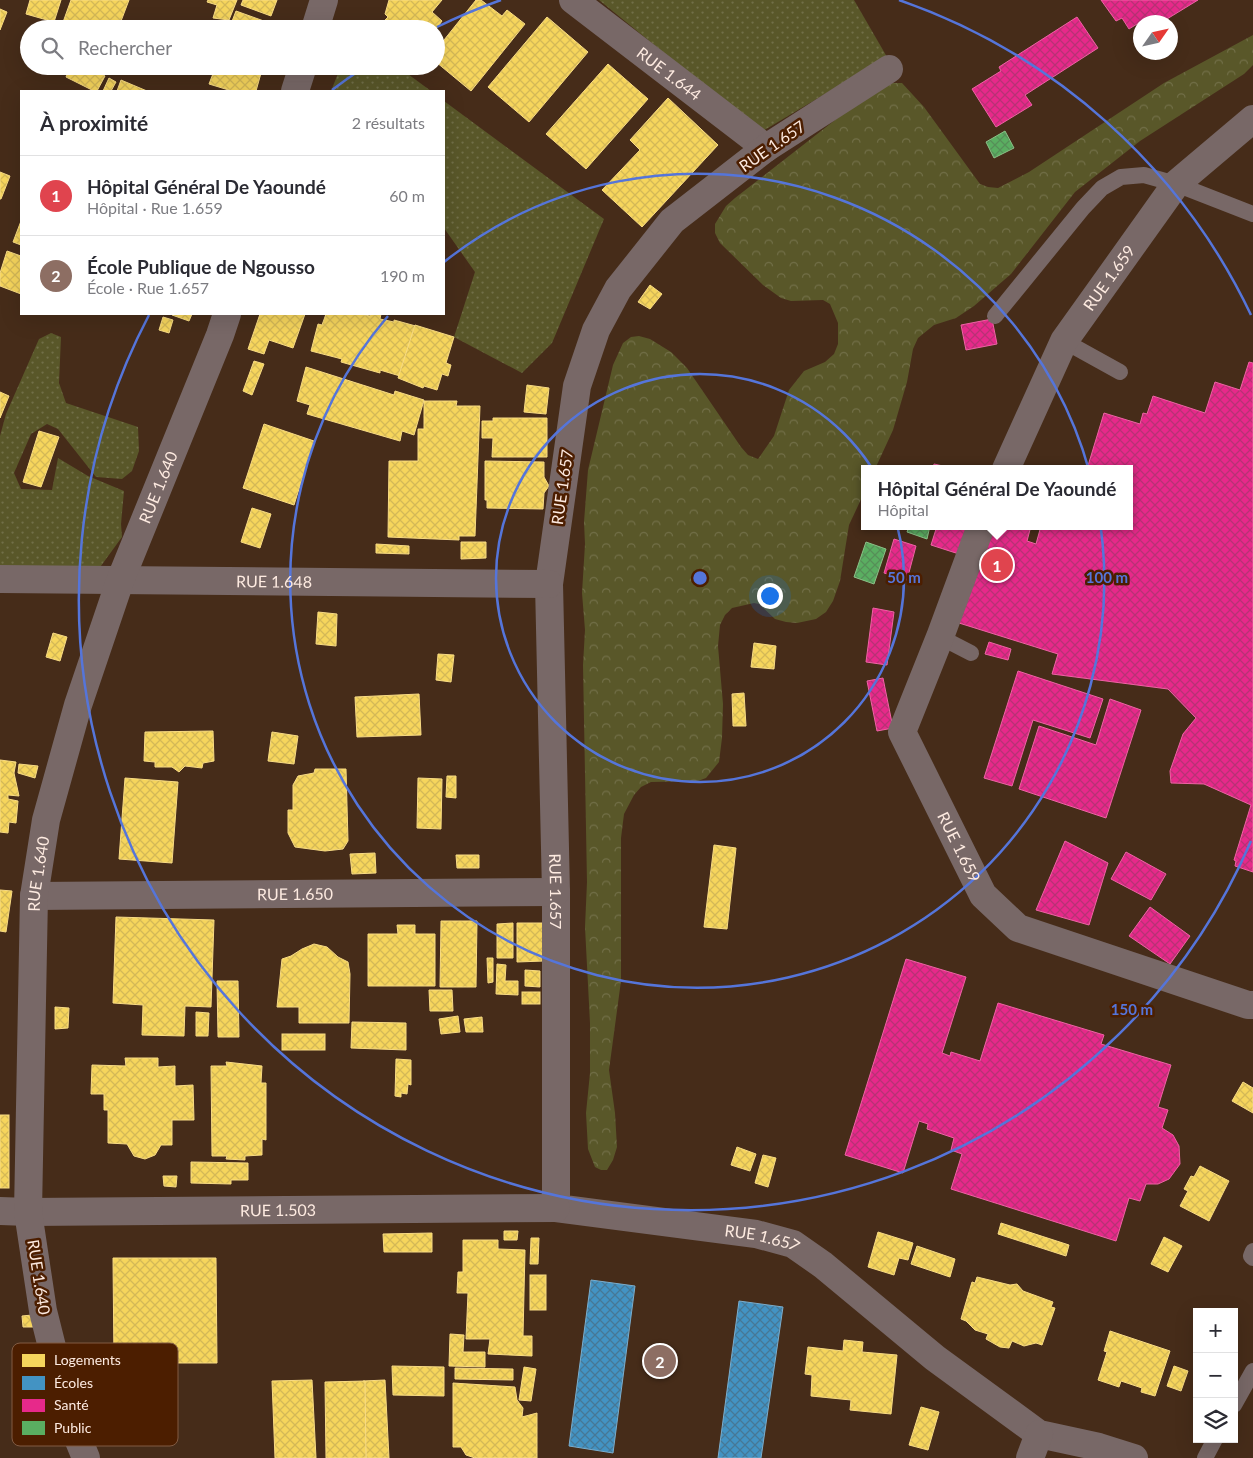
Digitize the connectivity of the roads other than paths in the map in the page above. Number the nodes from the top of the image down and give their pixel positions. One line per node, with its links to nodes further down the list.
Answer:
1 (324, 0): 3 (street)
2 (573, 0): 8 (street, RUE 1.644)
3 (318, 20)
4 (889, 69): 8 (street, RUE 1.657)
5 (300, 75): 6 (street)
6 (295, 90)
7 (1253, 119): 9 (street, RUE 1.659)
8 (766, 148): 19 (street, RUE 1.657)
9 (1176, 184): 10 (lane); 12 (lane); 13 (street, RUE 1.659)
10 (1253, 214)
11 (227, 315): 18 (street, RUE 1.640)
12 (995, 316)
13 (1064, 341): 14 (lane); 15 (street, RUE 1.659)
14 (1120, 372)
15 (1008, 465)
16 (980, 530): 20 (street, RUE 1.659)
17 (0, 579): 18 (street, RUE 1.648)
18 (120, 581): 19 (street, RUE 1.648); 23 (street, RUE 1.640)
19 (549, 584): 22 (street, RUE 1.657)
20 (940, 638): 21 (lane); 24 (street, RUE 1.659)
21 (971, 653)
22 (556, 892): 23 (street, RUE 1.650); 25 (street, RUE 1.657)
23 (34, 896): 27 (street, RUE 1.640)
24 (1253, 1006)
25 (556, 1208): 27 (street, RUE 1.503); 35 (street, RUE 1.657)
26 (0, 1210): 27 (street, RUE 1.503)
27 (28, 1212): 30 (street, RUE 1.640)
28 (1253, 1251): 29 (lane)
29 (1253, 1258)
30 (51, 1343)
31 (1253, 1371): 32 (lane)
32 (1238, 1398)
33 (1213, 1443): 38 (lane)
34 (81, 1446): 36 (street, RUE 1.640)
35 (1034, 1446): 37 (street, RUE 1.657)
36 (86, 1458)
37 (1134, 1458)
38 (1205, 1458)

